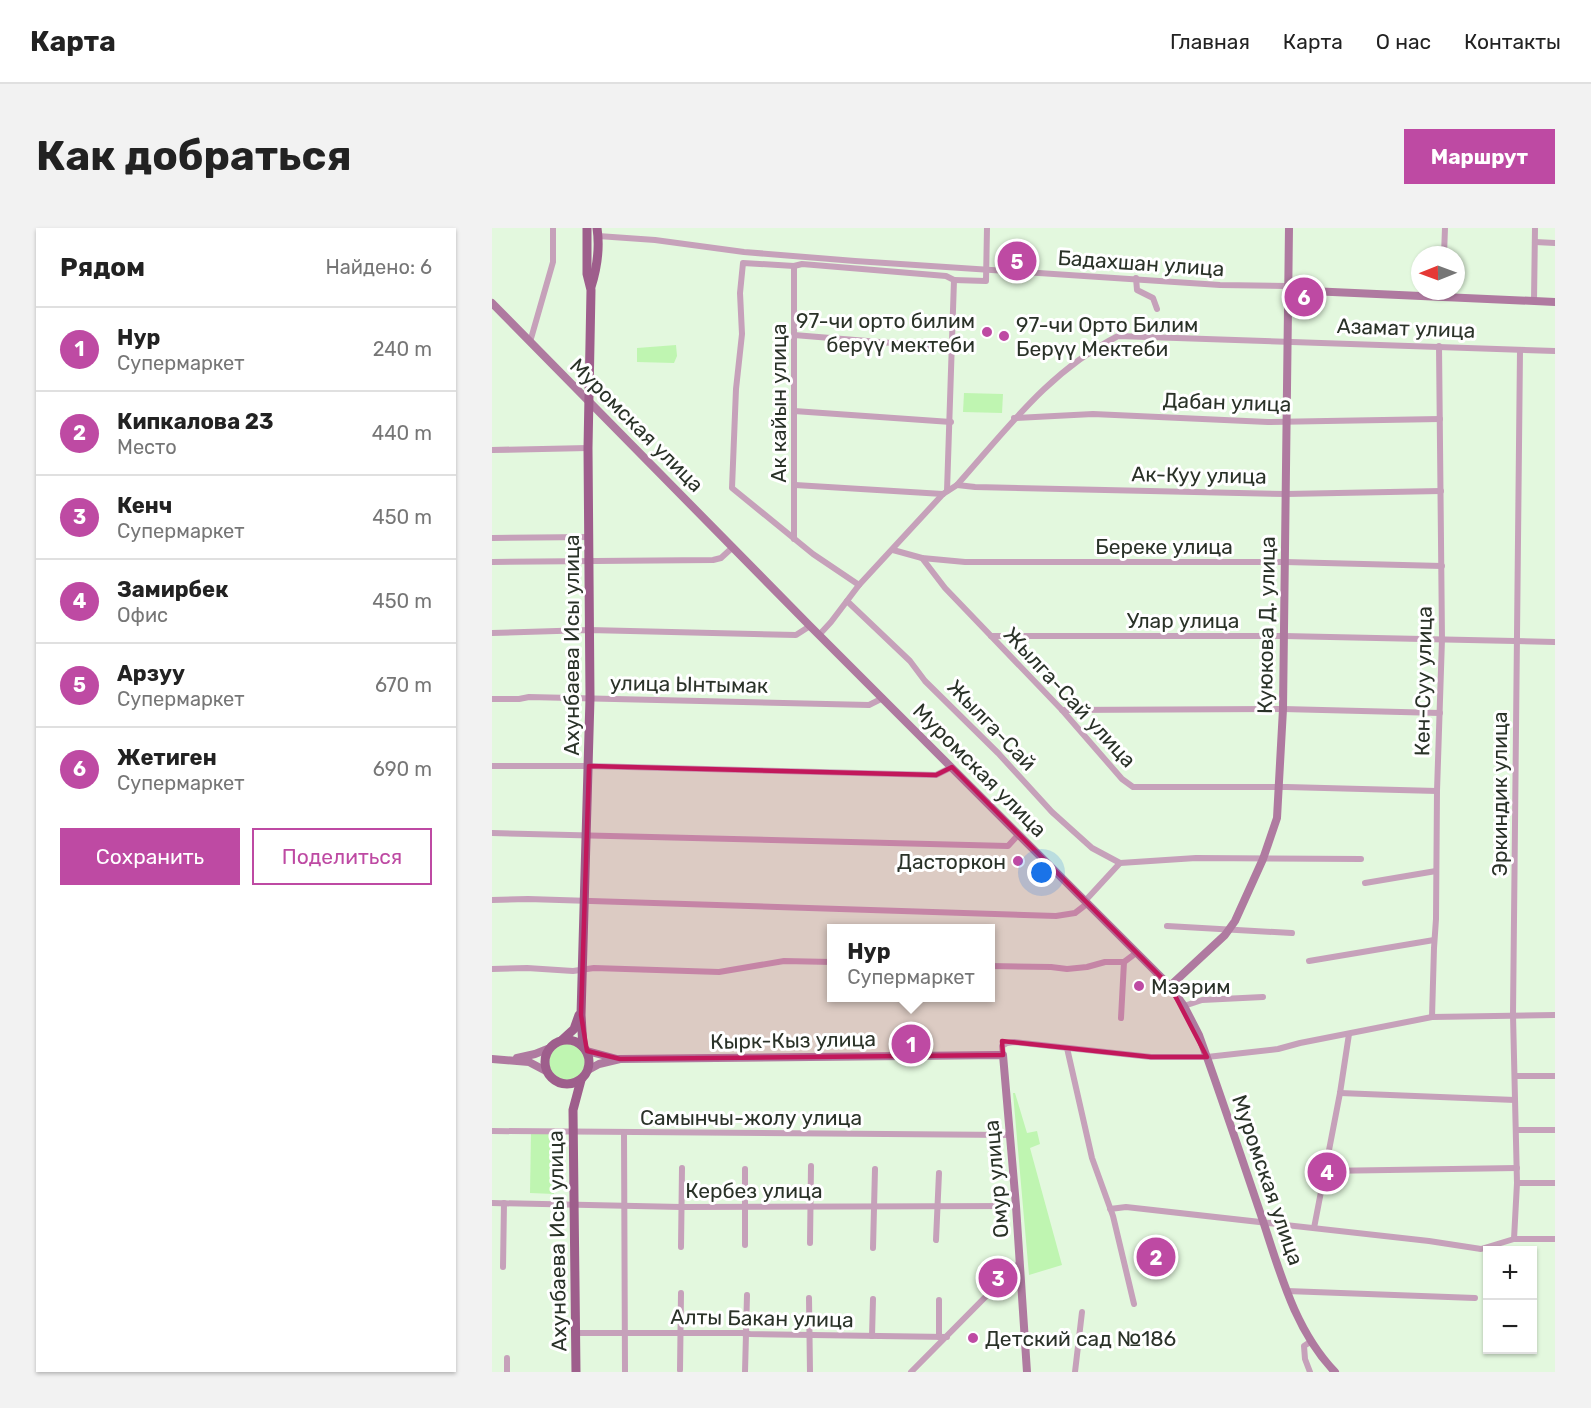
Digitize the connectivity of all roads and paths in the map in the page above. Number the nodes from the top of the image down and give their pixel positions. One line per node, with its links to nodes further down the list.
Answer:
1 (553, 228): 25 (street)
2 (587, 228): 16 (main road, Ахунбаева Исы улица)
3 (987, 228): 12 (street)
4 (1289, 228): 15 (street, Куюкова Д. улица)
5 (1445, 228): 10 (street)
6 (1535, 228): 8 (street)
7 (598, 232): 12 (street, Бадахшан улица); 16 (main road, Ахунбаева Исы улица)
8 (1535, 242): 9 (street); 19 (street)
9 (1555, 243)
10 (1444, 246)
11 (794, 266): 13 (street); 23 (street, Ак кайын улица); 45 (street)
12 (987, 269): 13 (street); 14 (street, Бадахшан улица)
13 (954, 280): 27 (street)
14 (1136, 282): 15 (street, Бадахшан улица); 22 (street)
15 (1288, 288): 17 (street); 24 (street, Куюкова Д. улица)
16 (591, 290): 30 (main road, Ахунбаева Исы улица)
17 (1411, 292)
18 (1465, 295): 19 (street)
19 (1534, 301): 20 (street)
20 (1555, 302)
21 (492, 303): 25 (street, Муромская улица)
22 (1157, 309)
23 (794, 335): 27 (street); 31 (street, Ак кайын улица)
24 (1287, 340): 26 (street, Азамат улица); 32 (street, Азамат улица); 34 (street, Куюкова Д. улица)
25 (531, 342): 30 (street, Муромская улица)
26 (1439, 346): 28 (street, Азамат улица); 33 (street, Кен-Суу улица)
27 (953, 348): 35 (street)
28 (1520, 350): 29 (street, Азамат улица); 62 (street, Эркиндик улица)
29 (1555, 351)
30 (589, 402): 36 (main road, Ахунбаева Исы улица); 46 (street, Муромская улица)
31 (794, 411): 35 (street); 38 (street, Ак кайын улица)
32 (1014, 418): 34 (street, Дабан улица); 39 (street, Азамат улица)
33 (1440, 419): 34 (street, Дабан улица); 40 (street, Кен-Суу улица)
34 (1286, 421): 42 (street, Куюкова Д. улица)
35 (951, 422): 41 (street)
36 (588, 448): 37 (street); 43 (main road, Ахунбаева Исы улица)
37 (492, 450)
38 (795, 484): 41 (street); 45 (street, Ак кайын улица)
39 (957, 485): 41 (street); 42 (street, Ак-Куу улица)
40 (1441, 491): 42 (street, Ак-Куу улица); 52 (street, Кен-Суу улица)
41 (945, 492): 47 (street)
42 (1286, 494): 51 (street, Куюкова Д. улица)
43 (589, 537): 44 (street); 49 (main road, Ахунбаева Исы улица)
44 (492, 538)
45 (794, 539): 53 (street)
46 (733, 547): 49 (street); 55 (street, Муромская улица)
47 (893, 550): 48 (street); 53 (street)
48 (922, 558): 51 (street, Береке улица); 59 (street, Жылга-Сай улица)
49 (589, 561): 50 (street); 56 (main road, Ахунбаева Исы улица)
50 (492, 562)
51 (1285, 562): 52 (street, Береке улица); 60 (street, Куюкова Д. улица)
52 (1442, 566): 61 (street, Кен-Суу улица)
53 (859, 585): 54 (street)
54 (847, 601): 58 (street); 80 (street, Жылга-Сай)
55 (810, 626): 56 (street); 58 (street, Муромская улица)
56 (590, 630): 57 (street); 64 (main road, Ахунбаева Исы улица)
57 (492, 633)
58 (819, 635): 65 (street, Муромская улица)
59 (991, 636): 60 (street, Улар улица); 68 (street, Жылга-Сай улица)
60 (1284, 636): 61 (street, Улар улица); 67 (street, Куюкова Д. улица)
61 (1442, 639): 62 (street, Улар улица); 69 (street, Кен-Суу улица)
62 (1516, 640): 63 (street, Улар улица); 101 (street, Эркиндик улица)
63 (1555, 642)
64 (590, 698): 65 (street, улица Ынтымак); 66 (street, улица Ынтымак); 71 (main road, Ахунбаева Исы улица)
65 (884, 698): 72 (street, Муромская улица)
66 (492, 699)
67 (1283, 709): 68 (street); 69 (street); 73 (street, Куюкова Д. улица)
68 (1062, 710): 73 (street, Жылга-Сай улица)
69 (1440, 713): 74 (street, Кен-Суу улица)
70 (492, 766): 71 (street)
71 (589, 766): 72 (street); 76 (main road, Ахунбаева Исы улица)
72 (952, 767): 77 (street, Муромская улица)
73 (1280, 787): 74 (street, Жылга-Сай улица); 78 (street, Куюкова Д. улица)
74 (1437, 791): 81 (street, Кен-Суу улица)
75 (492, 833): 76 (street)
76 (587, 834): 77 (street); 84 (main road, Ахунбаева Исы улица)
77 (1018, 835): 85 (street, Муромская улица)
78 (1263, 859): 79 (street); 80 (street); 87 (street, Куюкова Д. улица)
79 (1361, 859)
80 (1120, 863): 85 (street)
81 (1436, 871): 82 (street); 89 (street, Кен-Суу улица)
82 (1365, 883)
83 (492, 900): 84 (street)
84 (585, 902): 85 (street); 96 (main road, Ахунбаева Исы улица)
85 (1087, 902): 90 (street, Муромская улица)
86 (1167, 926): 87 (street)
87 (1228, 930): 88 (street); 97 (street, Куюкова Д. улица)
88 (1292, 933)
89 (1434, 940): 91 (street); 103 (street, Кен-Суу улица)
90 (1136, 952): 93 (street); 97 (street, Муромская улица)
91 (1309, 961)
92 (827, 962): 96 (street)
93 (1124, 962): 94 (street); 104 (street)
94 (995, 966)
95 (492, 969): 96 (street)
96 (584, 969): 99 (main road, Ахунбаева Исы улица)
97 (1170, 986): 100 (street, Муромская улица)
98 (1263, 997): 100 (street)
99 (581, 1000): 106 (main road, Ахунбаева Исы улица); 109 (main road, Ахунбаева Исы улица)
100 (1184, 1006): 111 (street, Муромская улица)
101 (1513, 1015): 102 (street); 103 (street); 117 (street, Эркиндик улица)
102 (1555, 1015)
103 (1432, 1017): 105 (street)
104 (1121, 1018)
105 (1349, 1034): 111 (street); 121 (street)
106 (562, 1041): 107 (main road); 109 (main road)
107 (550, 1048): 113 (street); 116 (main road)
108 (1067, 1048): 110 (street); 111 (street); 149 (street)
109 (585, 1049): 114 (street, Кырк-Кыз улица); 115 (main road)
110 (1002, 1055): 114 (street, Кырк-Кыз улица); 129 (street, Омур улица)
111 (1207, 1058): 150 (street, Муромская улица)
112 (492, 1059): 113 (street)
113 (511, 1059): 116 (street)
114 (620, 1059): 115 (street, Кырк-Кыз улица)
115 (588, 1070): 119 (main road)
116 (546, 1071): 120 (main road)
117 (1515, 1076): 118 (street); 122 (street, Эркиндик улица)
118 (1555, 1076)
119 (581, 1080): 120 (main road); 123 (main road, Ахунбаева Исы улица)
120 (562, 1084): 123 (main road, Ахунбаева Исы улица)
121 (1340, 1093): 122 (street); 135 (street)
122 (1515, 1100): 124 (street, Эркиндик улица)
123 (573, 1110): 127 (main road, Ахунбаева Исы улица)
124 (1516, 1130): 125 (street); 132 (street, Эркиндик улица)
125 (1555, 1130)
126 (492, 1131): 127 (street, Самынчы-жолу улица)
127 (573, 1131): 128 (street, Самынчы-жолу улица); 141 (main road, Ахунбаева Исы улица)
128 (624, 1133): 129 (street, Самынчы-жолу улица); 142 (street)
129 (1010, 1135): 144 (street, Омур улица)
130 (811, 1166): 147 (street)
131 (682, 1168): 145 (street)
132 (1517, 1168): 135 (street); 137 (street, Эркиндик улица)
133 (745, 1169): 146 (street)
134 (875, 1169): 148 (street)
135 (1324, 1171): 151 (street)
136 (939, 1173): 143 (street)
137 (1517, 1183): 138 (street); 152 (street, Эркиндик улица)
138 (1555, 1183)
139 (492, 1203): 140 (street, Кербез улица)
140 (504, 1203): 141 (street, Кербез улица); 160 (street)
141 (574, 1205): 142 (street, Кербез улица); 172 (main road, Ахунбаева Исы улица)
142 (625, 1206): 145 (street, Кербез улица); 170 (street)
143 (937, 1206): 144 (street, Кербез улица); 148 (street, Кербез улица); 154 (street)
144 (1016, 1206): 159 (street, Омур улица)
145 (681, 1207): 146 (street, Кербез улица); 157 (street)
146 (745, 1207): 147 (street, Кербез улица); 156 (street)
147 (810, 1207): 148 (street, Кербез улица); 155 (street)
148 (873, 1207): 158 (street)
149 (1110, 1209): 150 (street); 168 (street)
150 (1263, 1222): 151 (street); 161 (street, Муромская улица)
151 (1314, 1228): 152 (street)
152 (1514, 1239): 153 (street)
153 (1555, 1239)
154 (936, 1240)
155 (810, 1243)
156 (745, 1245)
157 (681, 1247)
158 (873, 1248)
159 (1020, 1262): 177 (street); 187 (street, Омур улица)
160 (503, 1267)
161 (1287, 1291): 165 (street); 178 (street, Муромская улица)
162 (681, 1293): 171 (street)
163 (747, 1295): 173 (street)
164 (809, 1298): 174 (street)
165 (1475, 1298)
166 (873, 1299): 175 (street)
167 (939, 1300): 176 (street)
168 (1134, 1304)
169 (1082, 1312): 188 (street)
170 (625, 1333): 171 (street, Алты Бакан улица); 172 (street, Алты Бакан улица); 183 (street)
171 (681, 1333): 173 (street, Алты Бакан улица); 180 (street)
172 (577, 1334): 182 (main road, Ахунбаева Исы улица)
173 (746, 1334): 174 (street, Алты Бакан улица); 184 (street)
174 (810, 1335): 175 (street, Алты Бакан улица); 185 (street)
175 (872, 1336): 176 (street, Алты Бакан улица)
176 (939, 1337): 177 (street, Алты Бакан улица)
177 (947, 1337): 186 (street)
178 (1310, 1342): 189 (street); 190 (street, Муромская улица)
179 (507, 1358): 181 (street)
180 (680, 1370)
181 (507, 1372)
182 (576, 1372)
183 (625, 1372)
184 (745, 1372)
185 (810, 1372)
186 (911, 1372)
187 (1027, 1372)
188 (1075, 1372)
189 (1310, 1372)
190 (1335, 1372)

